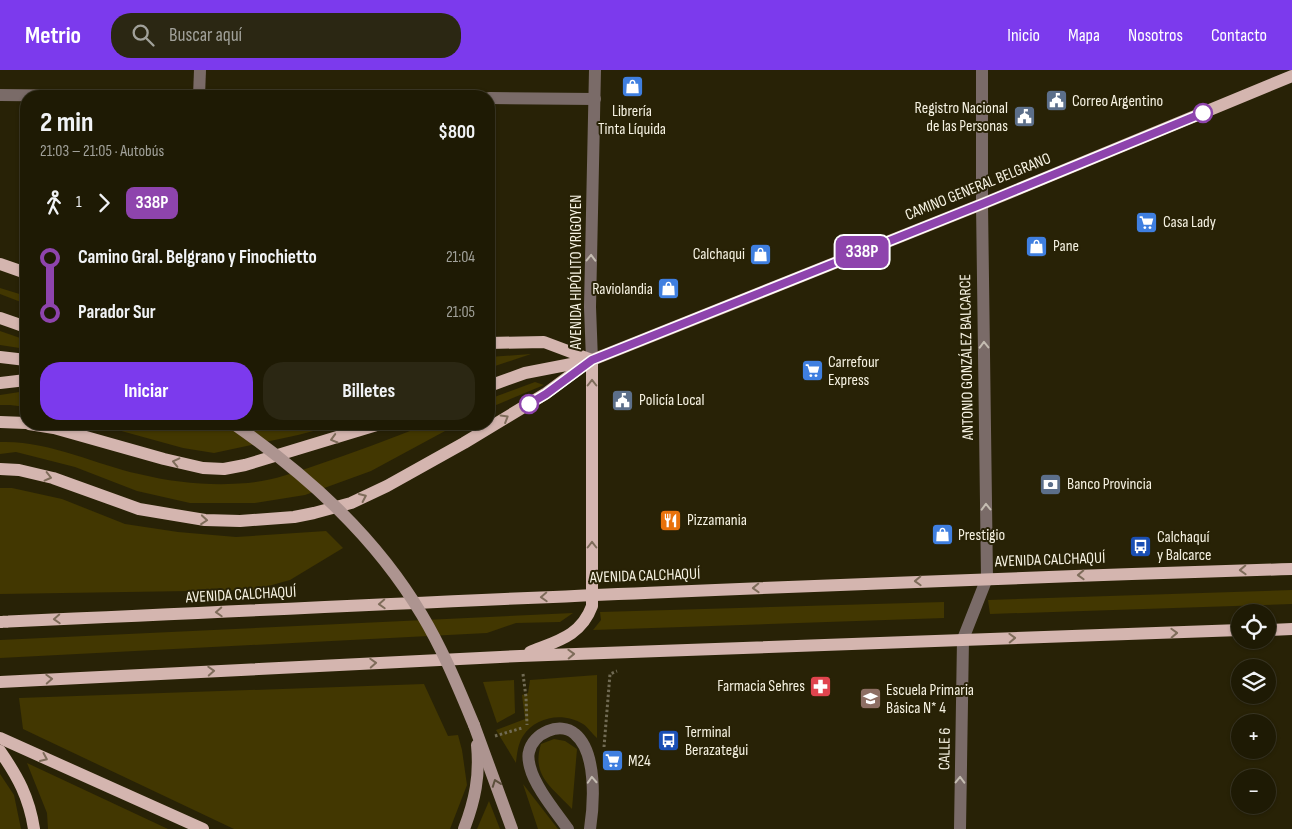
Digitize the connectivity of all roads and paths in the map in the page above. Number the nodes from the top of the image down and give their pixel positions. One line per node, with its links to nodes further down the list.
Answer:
1 (200, 70): 5 (street)
2 (595, 70): 9 (street, AVENIDA HIPÓLITO YRIGOYEN)
3 (982, 70): 10 (street, ANTONIO GONZÁLEZ BALCARCE)
4 (1292, 76): 10 (main road, CAMINO GENERAL BELGRANO)
5 (199, 90)
6 (0, 95): 7 (street)
7 (20, 95)
8 (495, 98): 9 (street)
9 (594, 98): 18 (street, AVENIDA HIPÓLITO YRIGOYEN, one-way to 9)
10 (982, 204): 18 (main road, CAMINO GENERAL BELGRANO); 31 (street, ANTONIO GONZÁLEZ BALCARCE, one-way to 10)
11 (0, 264): 12 (main road)
12 (20, 271)
13 (0, 318): 14 (main road)
14 (20, 325)
15 (495, 343): 18 (main road)
16 (0, 357): 17 (main road)
17 (20, 359)
18 (592, 360): 21 (main road, CAMINO GENERAL BELGRANO); 24 (main road, CAMINO GENERAL BELGRANO, one-way to 18); 32 (main road, AVENIDA HIPÓLITO YRIGOYEN, one-way to 18)
19 (20, 381): 20 (main road)
20 (0, 383)
21 (495, 384)
22 (0, 422): 23 (main road)
23 (20, 423)
24 (495, 424)
25 (61, 430): 27 (main road, one-way to 25)
26 (242, 430): 41 (main road, bridge)
27 (360, 430)
28 (484, 430): 29 (main road, CAMINO GENERAL BELGRANO, one-way to 28)
29 (0, 469)
30 (1292, 568): 31 (main road, AVENIDA CALCHAQUÍ, one-way to 31)
31 (987, 578): 32 (main road, AVENIDA CALCHAQUÍ, one-way to 32); 37 (street, ANTONIO GONZÁLEZ BALCARCE)
32 (593, 594): 33 (main road, AVENIDA CALCHAQUÍ, one-way to 33); 39 (main road, AVENIDA HIPÓLITO YRIGOYEN)
33 (0, 622)
34 (1292, 629): 36 (main road)
35 (1231, 630): 37 (main road, one-way to 35)
36 (1276, 630)
37 (963, 639): 38 (main road); 52 (street, CALLE 6, one-way to 37)
38 (633, 652): 39 (main road, one-way to 38); 45 (path)
39 (520, 656): 40 (main road, one-way to 39); 42 (path)
40 (0, 682)
41 (474, 725): 48 (main road); 49 (main road, one-way to 41)
42 (503, 734)
43 (0, 738): 47 (main road, one-way to 47)
44 (0, 751): 46 (main road)
45 (604, 751)
46 (34, 829)
47 (203, 829)
48 (464, 829)
49 (512, 829)
50 (568, 829): 51 (street, one-way to 50)
51 (590, 829)
52 (960, 829)

